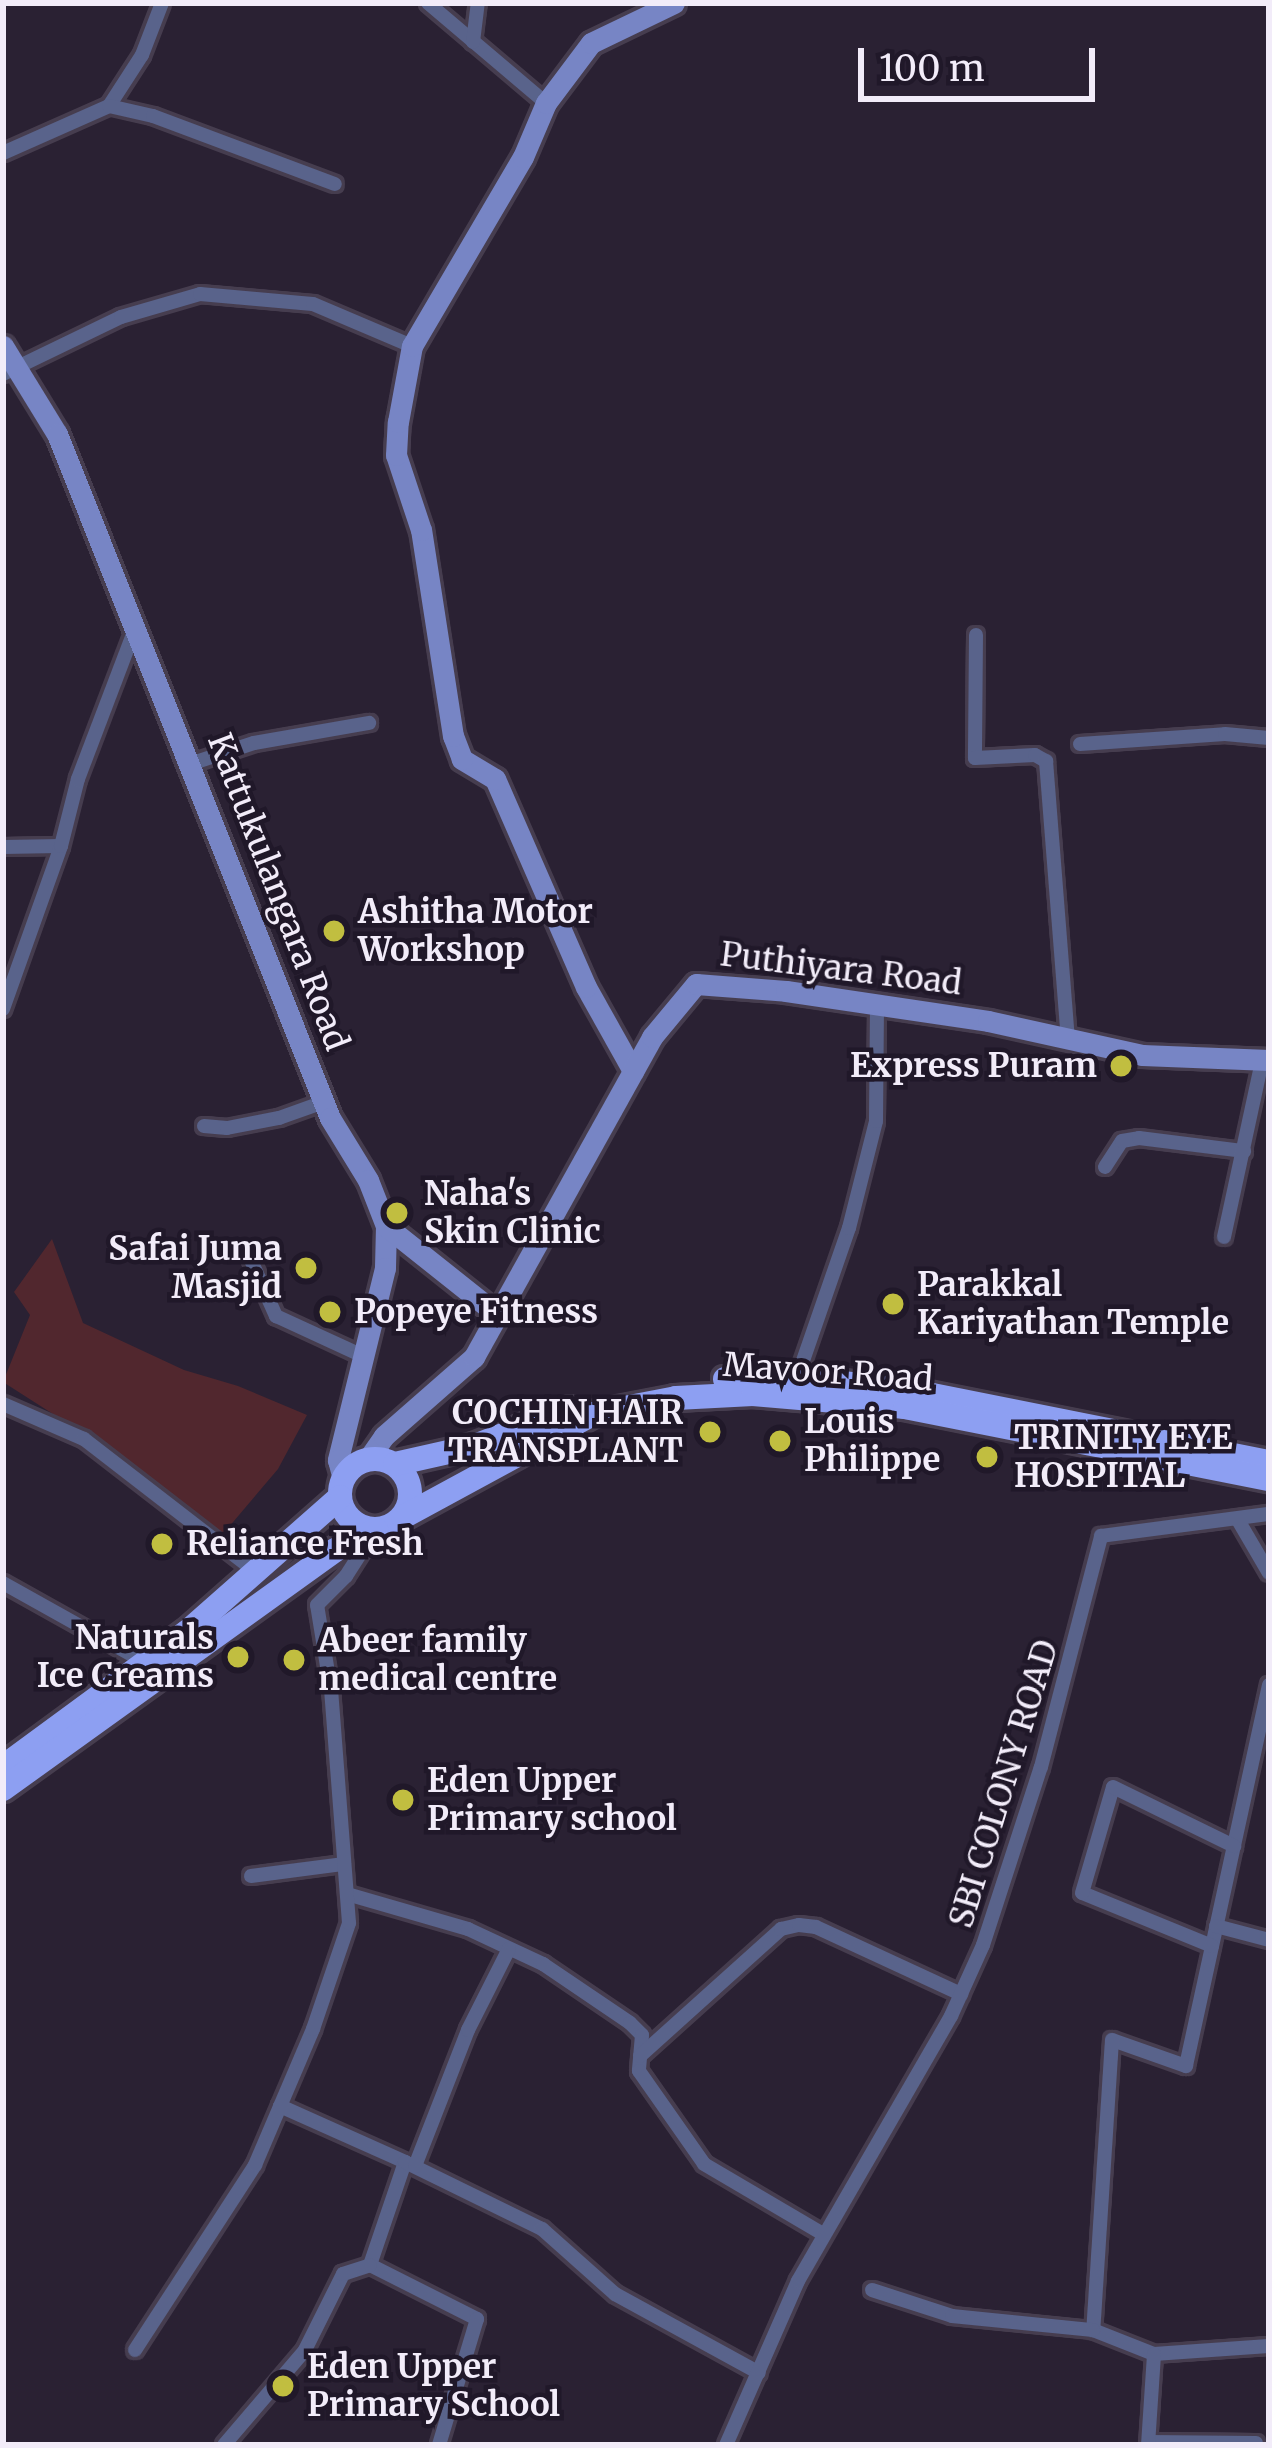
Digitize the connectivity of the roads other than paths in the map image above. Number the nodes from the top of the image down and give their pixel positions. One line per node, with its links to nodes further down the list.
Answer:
1 (162, 3): 7 (street)
2 (428, 3): 5 (street)
3 (478, 3): 5 (street)
4 (674, 3): 6 (street)
5 (473, 42): 6 (street)
6 (546, 103): 11 (street)
7 (109, 106): 8 (street); 9 (street)
8 (3, 153)
9 (334, 184)
10 (3, 346): 12 (street, Kattukulangara Road)
11 (412, 346): 12 (street); 25 (street)
12 (10, 372): 13 (street, Kattukulangara Road)
13 (136, 624): 18 (street, Kattukulangara Road); 19 (street)
14 (976, 635): 23 (street)
15 (369, 723): 18 (street)
16 (1269, 738): 17 (street)
17 (1080, 744)
18 (193, 763): 26 (street, Kattukulangara Road)
19 (61, 845): 20 (street); 22 (street)
20 (3, 847)
21 (877, 1004): 23 (street, Puthiyara Road); 25 (street, Puthiyara Road); 35 (street)
22 (3, 1009)
23 (1068, 1039): 24 (street, Puthiyara Road)
24 (1266, 1061): 28 (street)
25 (633, 1071): 33 (street, Puthiyara Road)
26 (324, 1102): 27 (street); 30 (street, Kattukulangara Road)
27 (204, 1126)
28 (1244, 1151): 29 (street); 31 (street)
29 (1105, 1167)
30 (386, 1226): 33 (street); 34 (street, Kattukulangara Road)
31 (1224, 1237)
32 (250, 1258): 34 (street)
33 (498, 1316): 37 (street, Puthiyara Road)
34 (363, 1356): 41 (street, Kattukulangara Road)
35 (797, 1378): 38 (main road, Mavoor Road); 39 (main road, Mavoor Road)
36 (3, 1404): 46 (street)
37 (368, 1459): 39 (main road, Mavoor Road); 41 (main road)
38 (1269, 1462)
39 (395, 1464): 43 (main road)
40 (1269, 1479): 43 (main road, Mavoor Road)
41 (341, 1488): 45 (main road); 46 (main road)
42 (1269, 1514): 44 (street, SBI COLONY ROAD)
43 (403, 1517): 45 (main road, Mavoor Road)
44 (1238, 1520): 47 (street); 61 (street, SBI COLONY ROAD)
45 (376, 1530): 52 (main road, Mavoor Road); 54 (street)
46 (256, 1572): 49 (main road)
47 (1269, 1573)
48 (3, 1583): 49 (street)
49 (146, 1663): 51 (main road)
50 (1269, 1685): 53 (street)
51 (3, 1767)
52 (3, 1789)
53 (1234, 1846): 57 (street); 59 (street)
54 (344, 1864): 55 (street); 56 (street)
55 (251, 1876)
56 (347, 1894): 60 (street); 63 (street)
57 (1216, 1926): 58 (street); 59 (street)
58 (1269, 1940)
59 (1212, 1946): 68 (street)
60 (509, 1948): 62 (street); 64 (street)
61 (961, 1994): 62 (street); 65 (street, SBI COLONY ROAD)
62 (640, 2056): 65 (street)
63 (280, 2106): 64 (street); 70 (street)
64 (410, 2164): 66 (street); 72 (street)
65 (823, 2234): 72 (street, SBI COLONY ROAD)
66 (370, 2265): 75 (street); 76 (street)
67 (872, 2290): 68 (street)
68 (1093, 2330): 71 (street)
69 (1269, 2346): 71 (street)
70 (135, 2350)
71 (1154, 2354): 73 (street)
72 (759, 2373): 77 (street, SBI COLONY ROAD)
73 (1148, 2444): 74 (street)
74 (1256, 2444)
75 (224, 2445)
76 (439, 2445)
77 (726, 2445)

